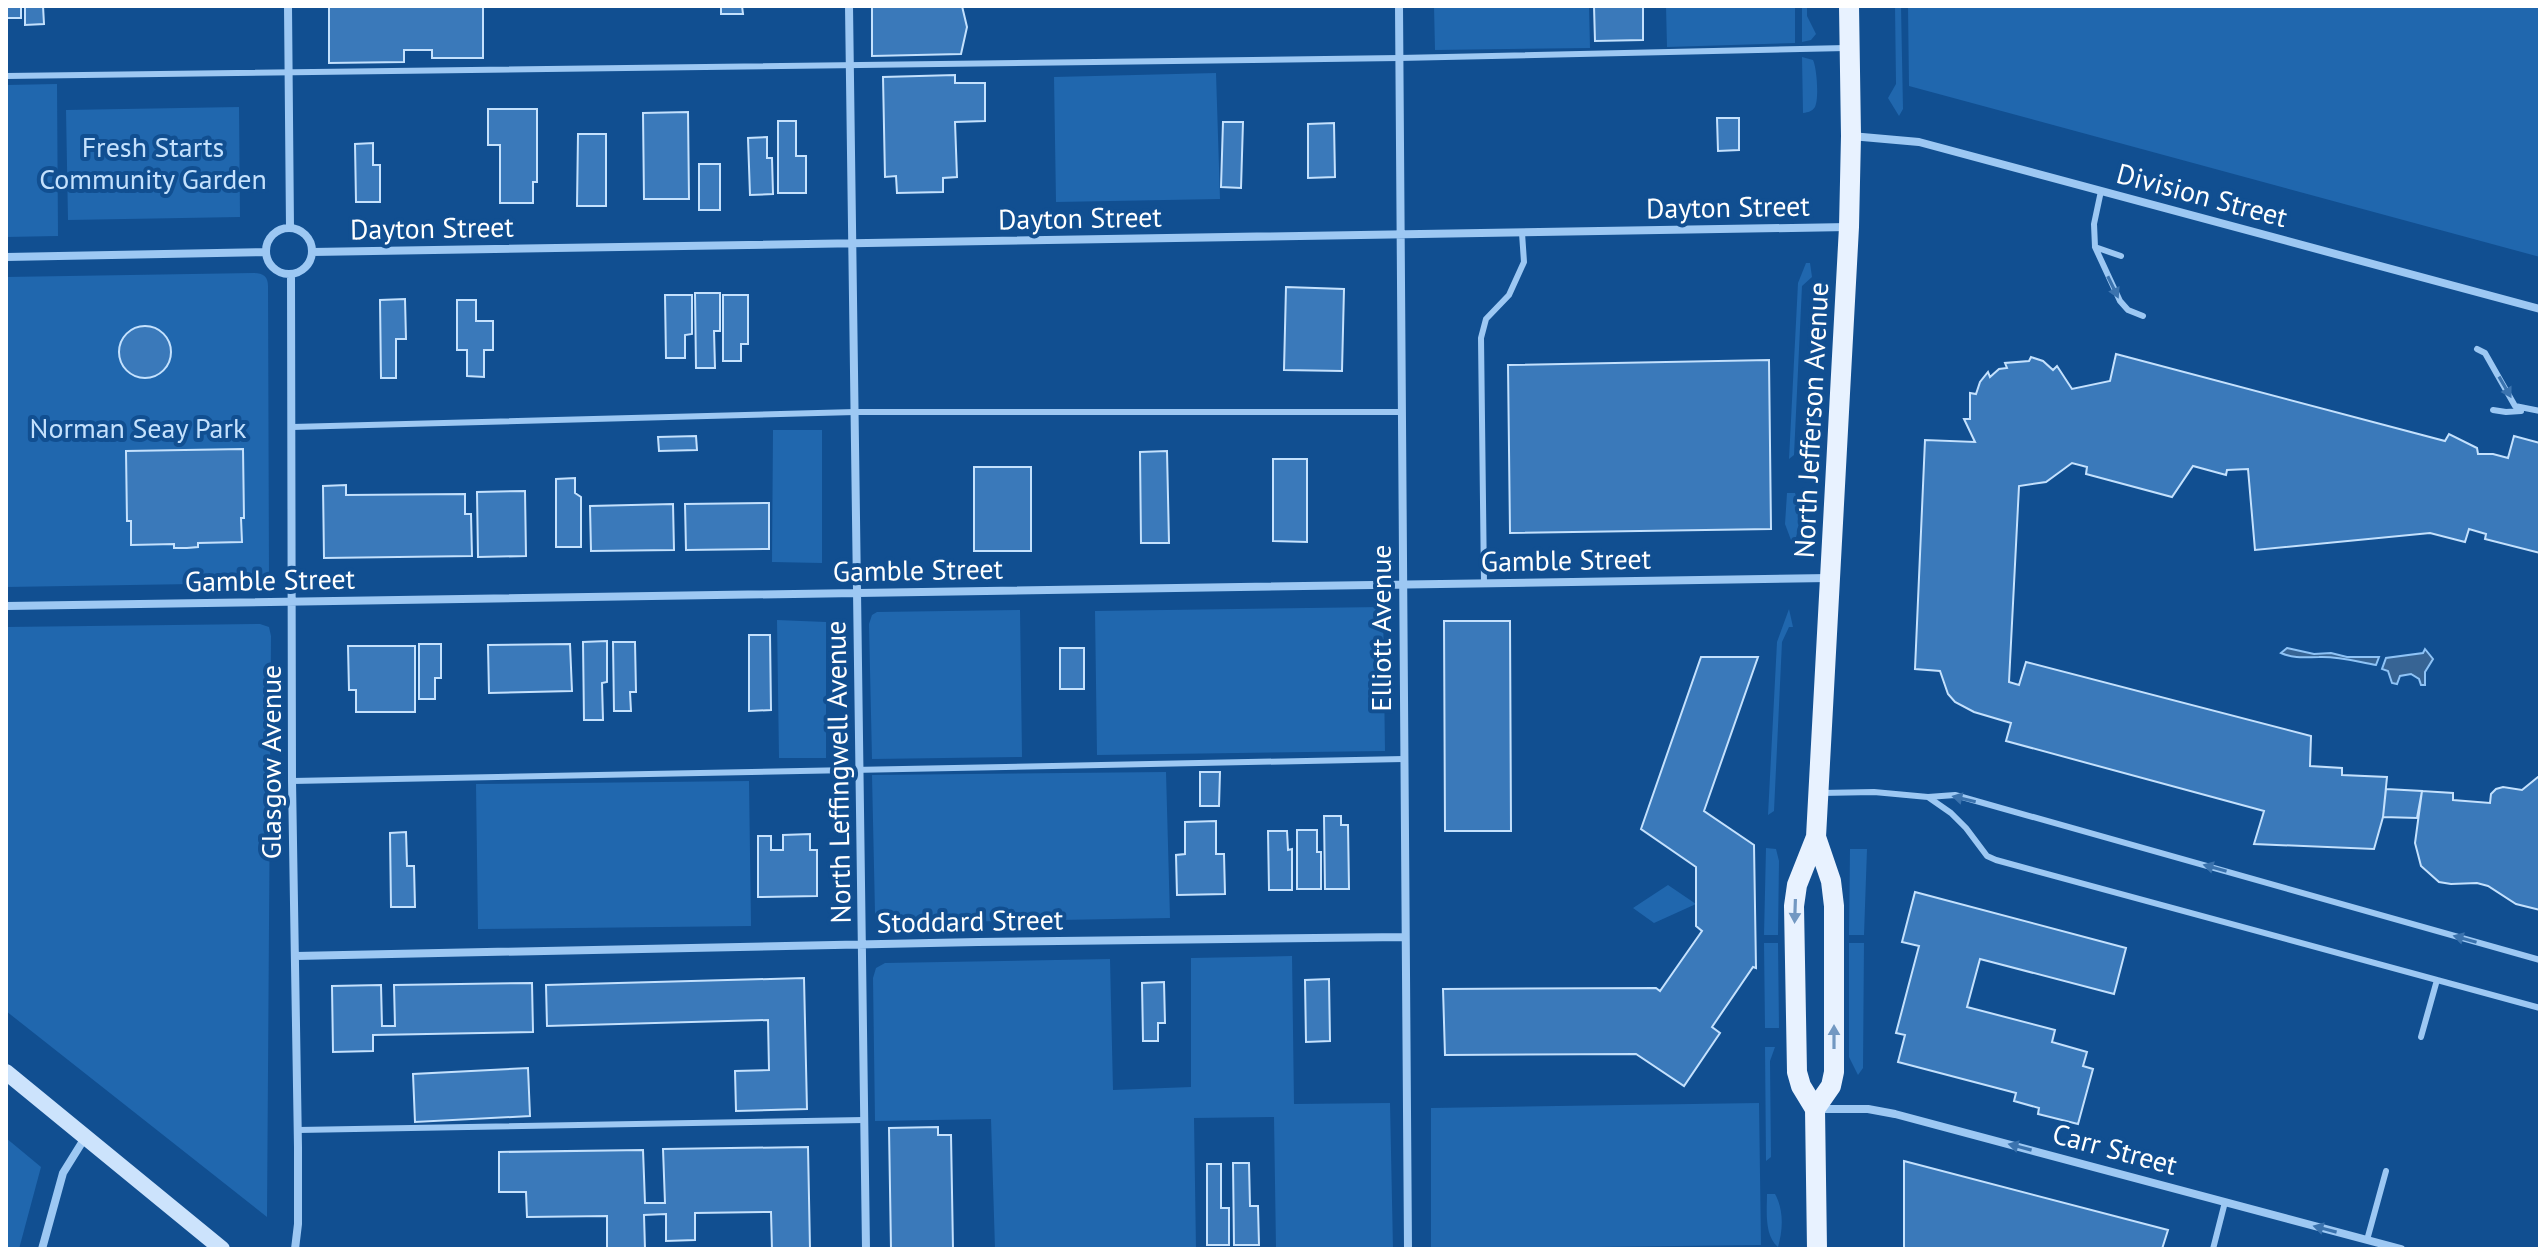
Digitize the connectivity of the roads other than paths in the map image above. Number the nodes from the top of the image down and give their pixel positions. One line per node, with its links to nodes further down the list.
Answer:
1 (288, 6): 8 (street)
2 (849, 6): 7 (street, North Leffingwell Avenue)
3 (1399, 6): 6 (street, Elliott Avenue)
4 (1849, 6): 5 (main road, North Jefferson Avenue)
5 (1850, 48): 6 (lane); 10 (main road, North Jefferson Avenue)
6 (1399, 58): 7 (lane); 15 (street, Elliott Avenue)
7 (850, 66): 8 (lane); 16 (street, North Leffingwell Avenue)
8 (289, 74): 9 (lane); 13 (street)
9 (6, 76)
10 (1851, 136): 11 (street, Division Street); 12 (main road, North Jefferson Avenue)
11 (2101, 191): 17 (lane); 23 (street, Division Street)
12 (1849, 227): 14 (street, Dayton Street); 32 (main road, North Jefferson Avenue)
13 (290, 228): 18 (street); 19 (street)
14 (1522, 233): 15 (street, Dayton Street); 33 (lane)
15 (1400, 235): 16 (street, Dayton Street); 30 (street, Elliott Avenue)
16 (853, 243): 19 (street, Dayton Street); 29 (street, North Leffingwell Avenue)
17 (2095, 247): 20 (lane); 24 (lane, one-way to 24)
18 (266, 252): 21 (street); 22 (street)
19 (312, 252): 22 (street)
20 (2121, 256)
21 (6, 257)
22 (291, 274): 31 (street, Glasgow Avenue)
23 (2540, 309)
24 (2143, 316)
25 (2477, 349): 27 (lane, one-way to 27)
26 (2493, 410): 27 (lane)
27 (2527, 410): 28 (lane)
28 (2540, 411)
29 (855, 412): 30 (lane); 31 (lane); 35 (street, North Leffingwell Avenue)
30 (1402, 412): 34 (street, Elliott Avenue)
31 (292, 427): 36 (street, Glasgow Avenue)
32 (1830, 578): 33 (street, Gamble Street); 41 (main road, North Jefferson Avenue)
33 (1484, 583): 34 (street, Gamble Street)
34 (1403, 585): 35 (street, Gamble Street); 38 (street, Elliott Avenue)
35 (857, 593): 36 (street, Gamble Street); 39 (street, North Leffingwell Avenue)
36 (293, 602): 37 (street, Gamble Street); 40 (street, Glasgow Avenue)
37 (6, 606)
38 (1404, 759): 39 (lane); 44 (street, Elliott Avenue)
39 (860, 769): 40 (lane); 45 (street, North Leffingwell Avenue)
40 (292, 781): 46 (street, Glasgow Avenue)
41 (1818, 793): 42 (lane); 43 (main road, North Jefferson Avenue)
42 (1928, 797): 47 (lane, one-way to 42); 48 (lane)
43 (1816, 837): 52 (main road, North Jefferson Avenue, one-way to 43); 52 (main road, North Jefferson Avenue, one-way to 52)
44 (1405, 937): 45 (street, Stoddard Street); 63 (street, Elliott Avenue)
45 (862, 944): 46 (street, Stoddard Street); 53 (street, North Leffingwell Avenue)
46 (296, 956): 54 (street, Glasgow Avenue)
47 (2540, 960)
48 (2437, 980): 49 (lane); 50 (lane)
49 (2540, 1008)
50 (2421, 1037)
51 (6, 1072): 55 (main road)
52 (1815, 1109): 57 (street, Carr Street, one-way to 52); 64 (main road, North Jefferson Avenue)
53 (864, 1120): 54 (lane); 62 (street, North Leffingwell Avenue)
54 (298, 1130): 61 (street, Glasgow Avenue)
55 (86, 1136): 59 (street); 60 (main road)
56 (2386, 1171): 58 (lane)
57 (2225, 1202): 58 (street, Carr Street, one-way to 57); 65 (lane)
58 (2367, 1240): 66 (street, Carr Street)
59 (42, 1249)
60 (222, 1249)
61 (295, 1249)
62 (866, 1249)
63 (1408, 1249)
64 (1817, 1249)
65 (2213, 1249)
66 (2401, 1249)

